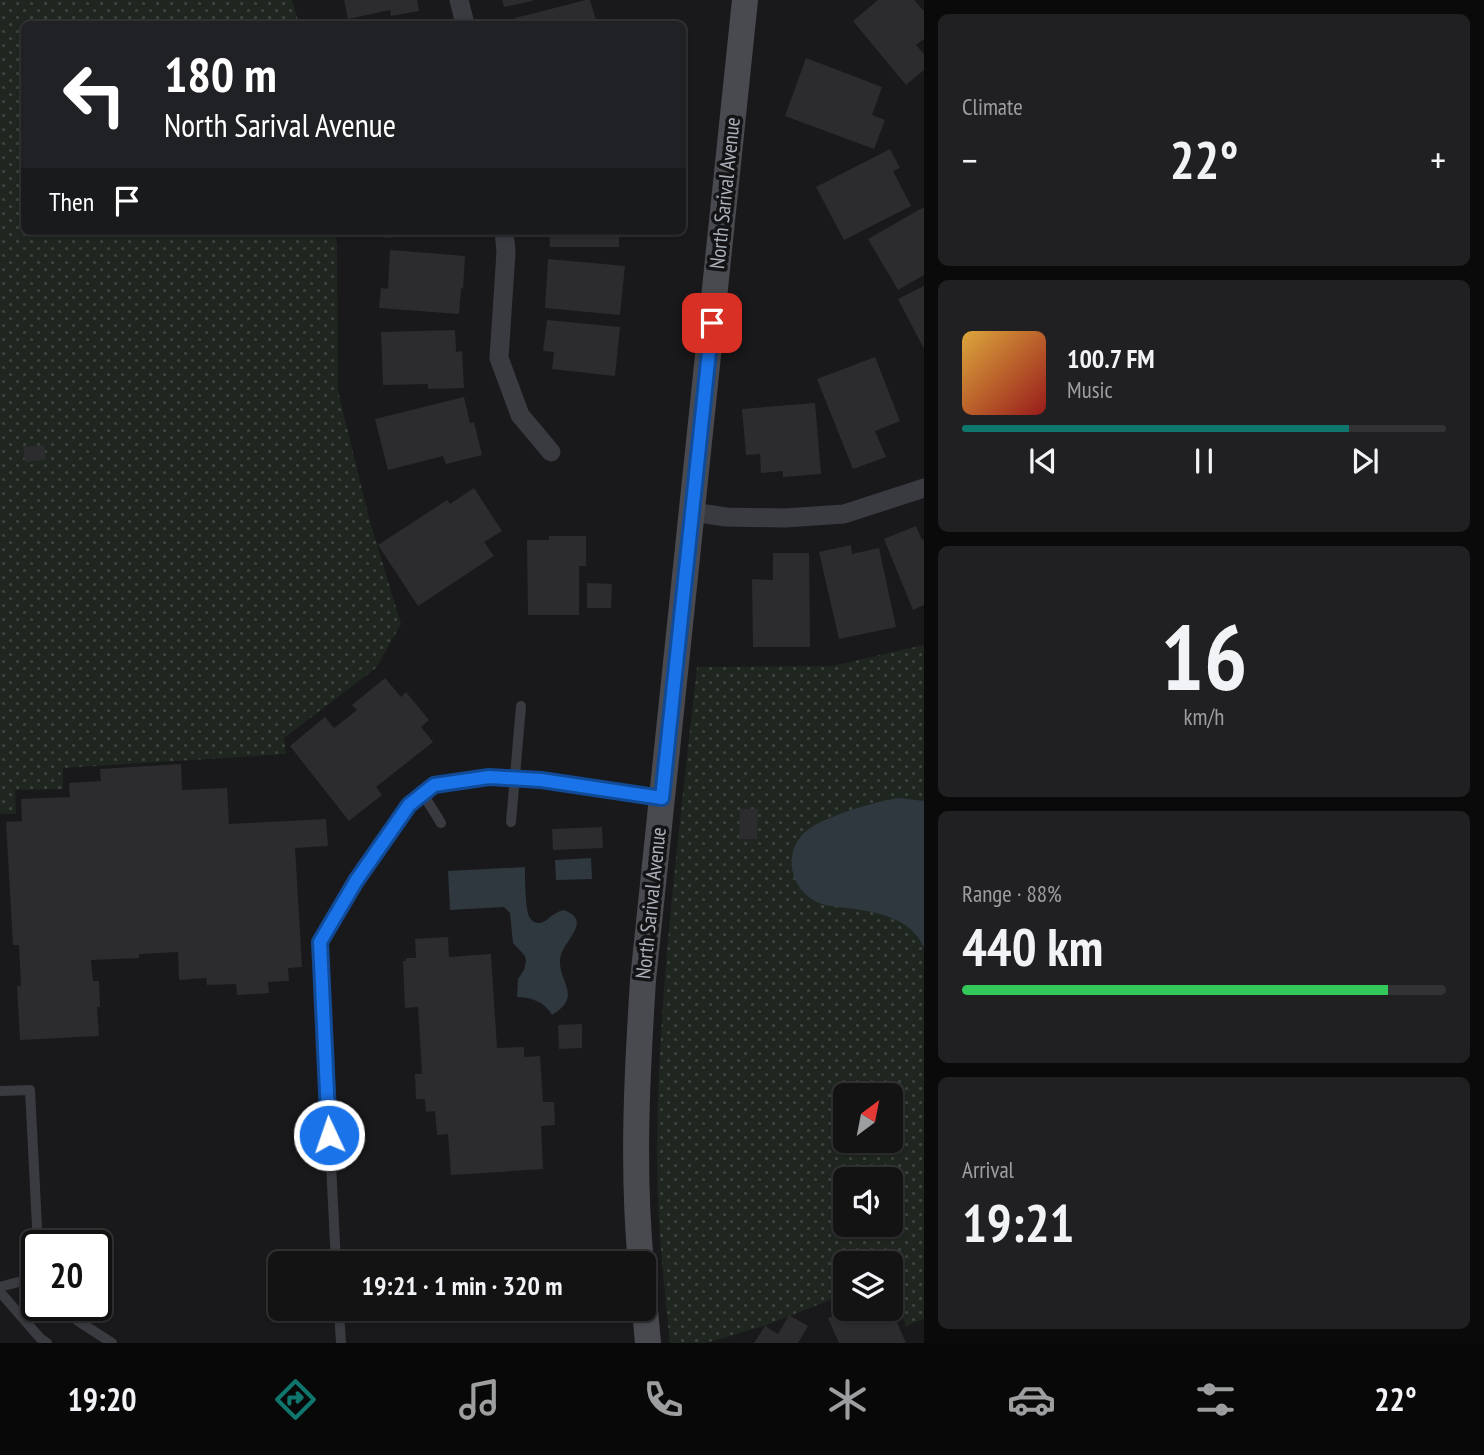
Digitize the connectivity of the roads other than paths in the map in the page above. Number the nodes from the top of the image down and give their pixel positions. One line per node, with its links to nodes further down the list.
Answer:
1 (459, 0): 3 (street)
2 (745, 0): 7 (street, North Sarival Avenue)
3 (464, 21)
4 (504, 235): 5 (street)
5 (551, 452)
6 (924, 488): 7 (street)
7 (692, 512): 11 (street, North Sarival Avenue)
8 (521, 706): 9 (lane)
9 (514, 778): 10 (lane); 11 (lane); 12 (lane)
10 (423, 794): 13 (lane); 16 (lane)
11 (662, 798): 17 (street, North Sarival Avenue)
12 (511, 822)
13 (441, 823)
14 (0, 1091): 15 (lane)
15 (37, 1230)
16 (335, 1251)
17 (640, 1251)
18 (21, 1283): 19 (lane)
19 (0, 1290): 23 (lane)
20 (78, 1321): 24 (lane)
21 (340, 1321): 25 (lane)
22 (646, 1321): 26 (street)
23 (47, 1343)
24 (112, 1343)
25 (341, 1343)
26 (648, 1343)

